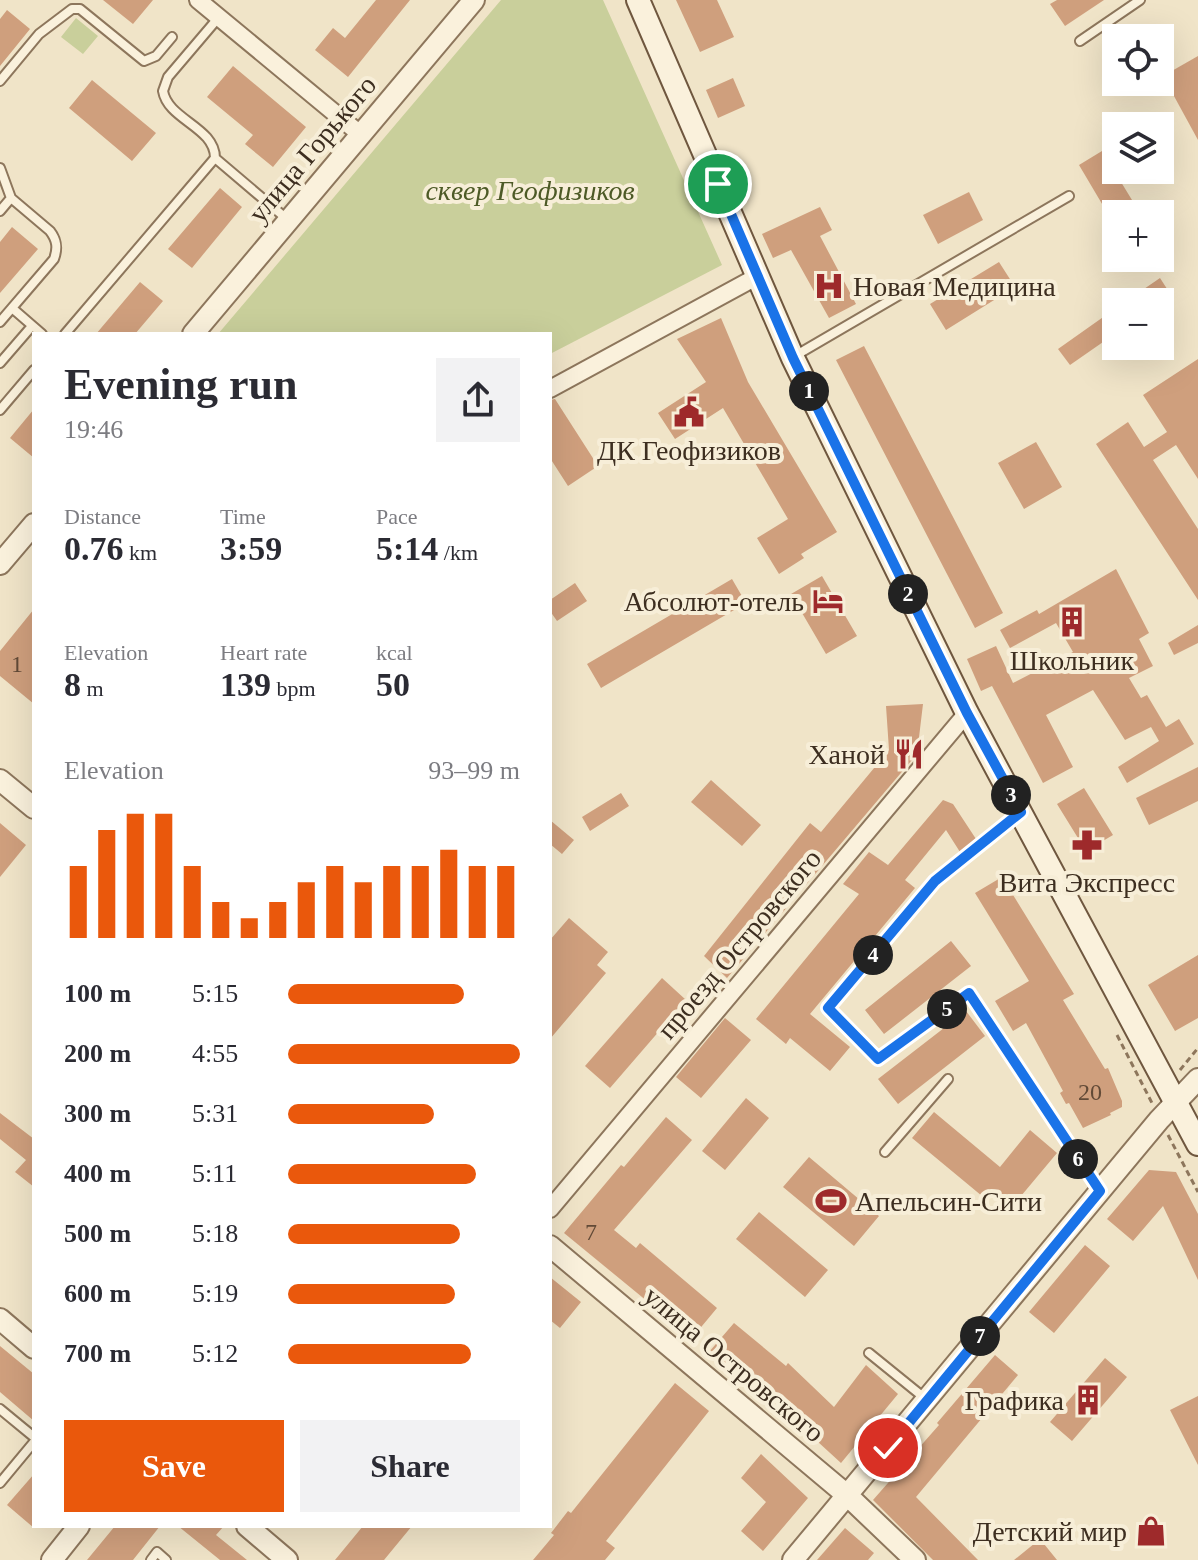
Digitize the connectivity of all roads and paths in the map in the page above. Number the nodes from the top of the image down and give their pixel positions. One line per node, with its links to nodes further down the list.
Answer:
1 (198, 0): 5 (street)
2 (474, 0): 9 (street, улица Горького)
3 (638, 0): 16 (main road)
4 (1140, 0): 7 (lane)
5 (219, 17): 9 (street); 10 (lane)
6 (172, 37): 8 (lane)
7 (1080, 41)
8 (0, 81)
9 (360, 134): 15 (street, улица Горького)
10 (215, 158): 15 (lane); 21 (lane)
11 (0, 168): 13 (lane)
12 (1069, 196): 23 (lane)
13 (11, 198): 14 (lane); 17 (lane)
14 (0, 211)
15 (288, 220): 22 (street, улица Горького)
16 (758, 276): 23 (main road); 26 (street)
17 (12, 308): 18 (lane); 19 (lane)
18 (0, 322)
19 (32, 326): 20 (lane); 24 (lane)
20 (40, 332)
21 (67, 332)
22 (195, 332)
23 (793, 358): 30 (main road)
24 (0, 363)
25 (32, 372): 27 (lane)
26 (552, 388)
27 (0, 410)
28 (32, 526): 29 (street)
29 (0, 564)
30 (967, 713): 33 (main road); 40 (street, проезд Островского)
31 (0, 780): 32 (street)
32 (32, 806)
33 (1021, 812): 36 (main road); 39 (lane)
34 (948, 1079): 38 (lane)
35 (1198, 1079): 36 (street)
36 (1178, 1103): 37 (main road); 39 (street)
37 (1198, 1144)
38 (885, 1152)
39 (1100, 1191): 45 (street)
40 (552, 1207)
41 (552, 1248): 50 (street, улица Островского)
42 (0, 1319): 43 (street)
43 (32, 1346)
44 (869, 1353): 45 (lane)
45 (927, 1400): 50 (street)
46 (0, 1409): 47 (lane)
47 (32, 1437)
48 (32, 1442): 49 (lane)
49 (0, 1483)
50 (848, 1496): 57 (street); 58 (street, улица Островского)
51 (77, 1528): 53 (street)
52 (249, 1528): 56 (street)
53 (52, 1560)
54 (151, 1560): 55 (lane)
55 (166, 1560)
56 (287, 1560)
57 (793, 1560)
58 (915, 1560)

